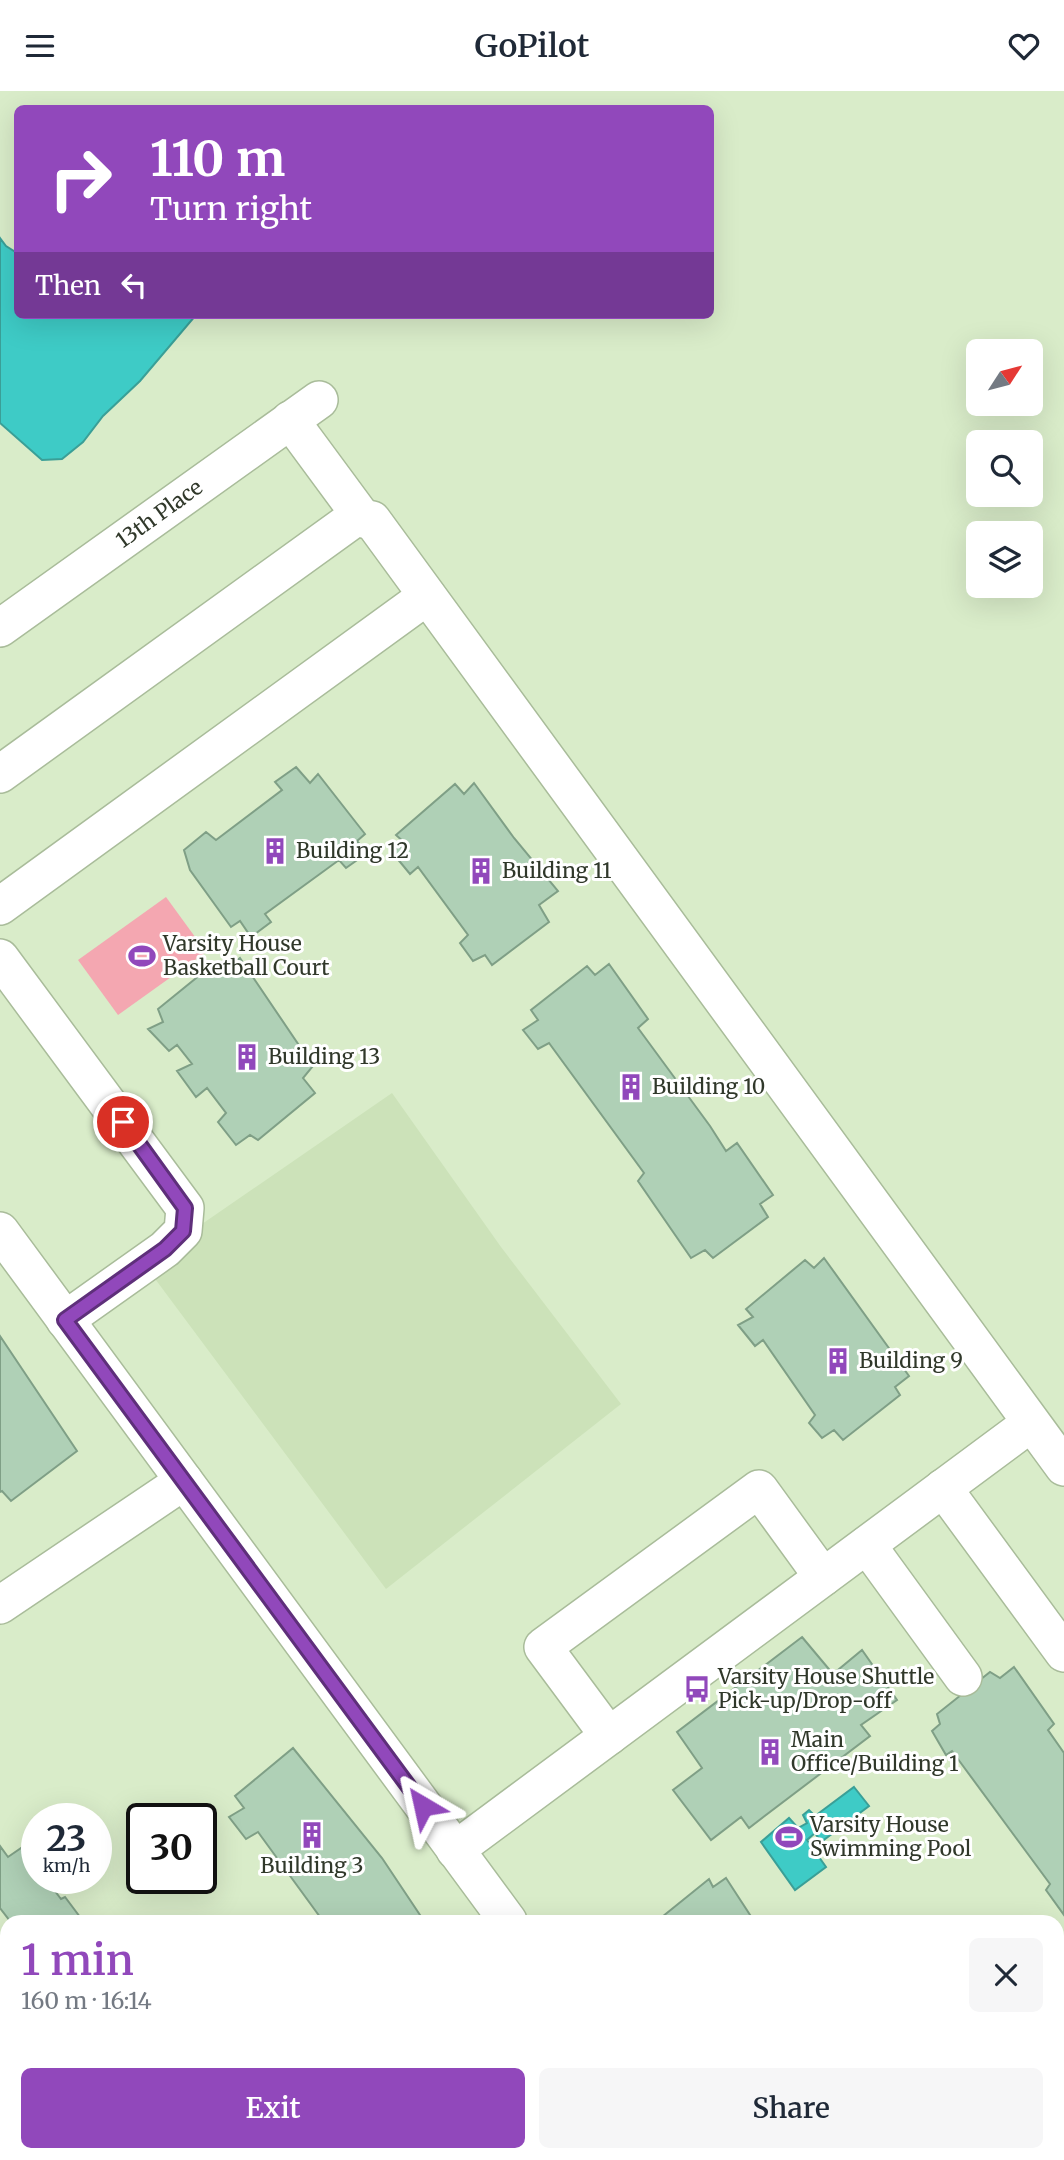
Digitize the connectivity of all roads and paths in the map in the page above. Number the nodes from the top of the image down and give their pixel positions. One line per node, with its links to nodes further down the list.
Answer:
1 (363, 519): 2 (street); 3 (street, 13th Place); 4 (street)
2 (427, 596): 5 (street); 9 (street)
3 (0, 628)
4 (0, 774)
5 (0, 906)
6 (0, 958): 8 (street)
7 (0, 1231): 8 (street)
8 (65, 1320): 11 (street)
9 (1031, 1423): 10 (street); 12 (street)
10 (1064, 1467)
11 (184, 1481): 15 (street); 19 (street)
12 (943, 1488): 13 (street); 16 (street)
13 (867, 1545): 14 (street); 17 (street)
14 (823, 1577): 18 (street); 18 (street)
15 (0, 1605)
16 (1064, 1653)
17 (963, 1677)
18 (609, 1736): 19 (street)
19 (455, 1850): 20 (street)
20 (504, 1915)

